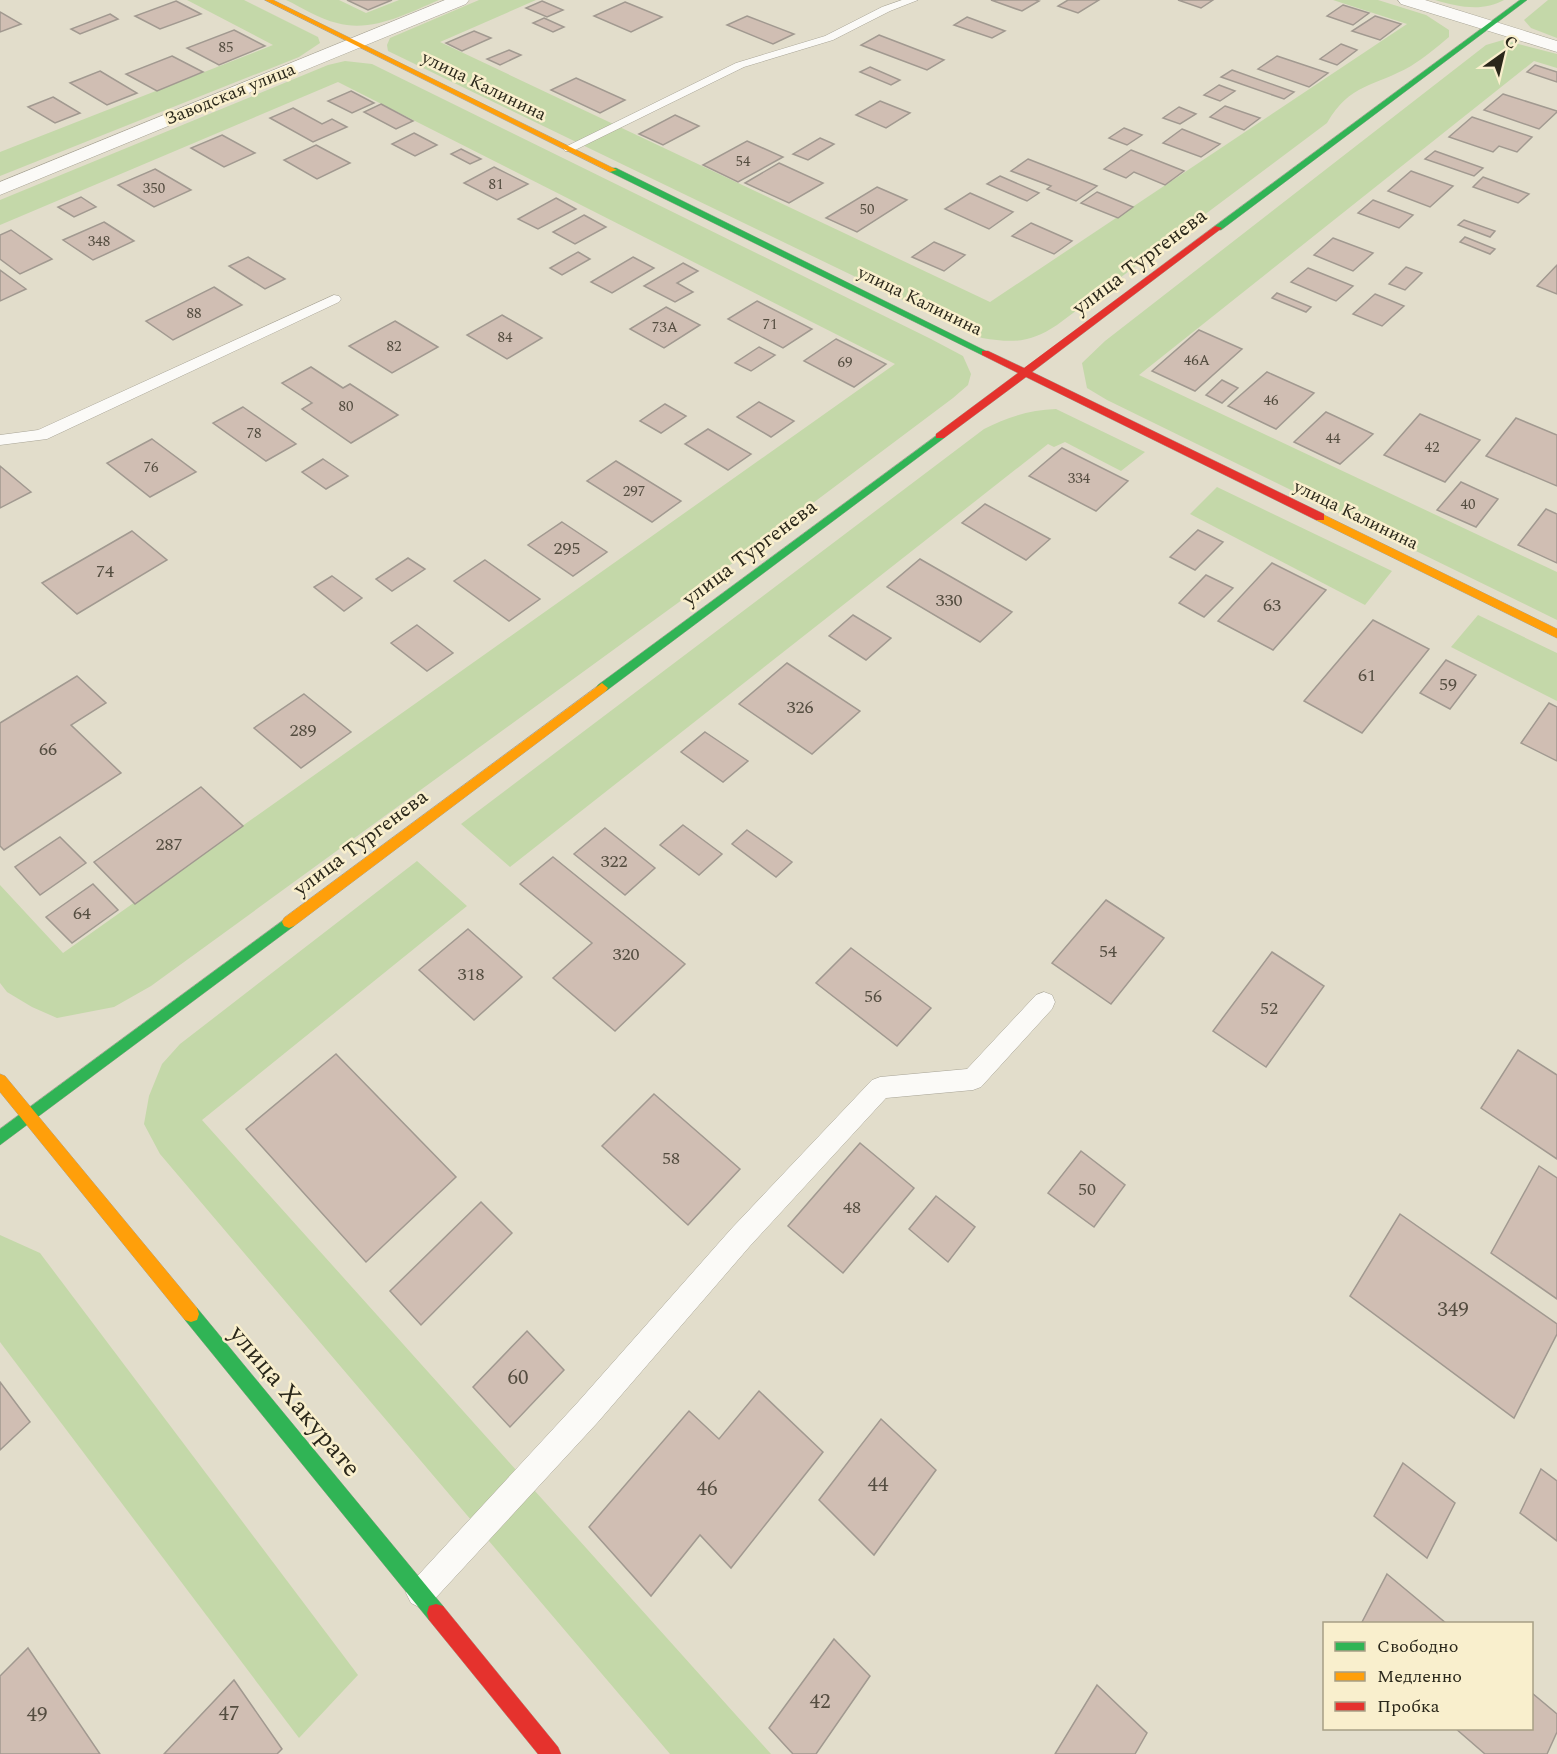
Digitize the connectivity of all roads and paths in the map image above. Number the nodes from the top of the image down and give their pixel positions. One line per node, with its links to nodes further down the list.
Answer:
1 (268, 0): 7 (street, улица Калинина)
2 (460, 0): 7 (street, Заводская улица)
3 (912, 0): 9 (lane)
4 (1407, 0): 6 (street)
5 (1524, 0): 6 (street, улица Тургенева)
6 (1489, 26): 8 (street); 12 (street, улица Тургенева)
7 (354, 44): 9 (street, улица Калинина); 10 (street, Заводская улица)
8 (1557, 47)
9 (569, 148): 12 (street, улица Калинина)
10 (0, 189)
11 (334, 299): 13 (lane)
12 (1026, 374): 14 (street, улица Калинина); 17 (street, улица Тургенева)
13 (0, 440)
14 (1557, 634)
15 (1044, 1002): 19 (lane)
16 (0, 1081): 17 (street, улица Хакурате)
17 (29, 1117): 18 (street, улица Тургенева); 19 (street, улица Хакурате)
18 (0, 1138)
19 (421, 1593): 20 (street, улица Хакурате)
20 (551, 1754)

